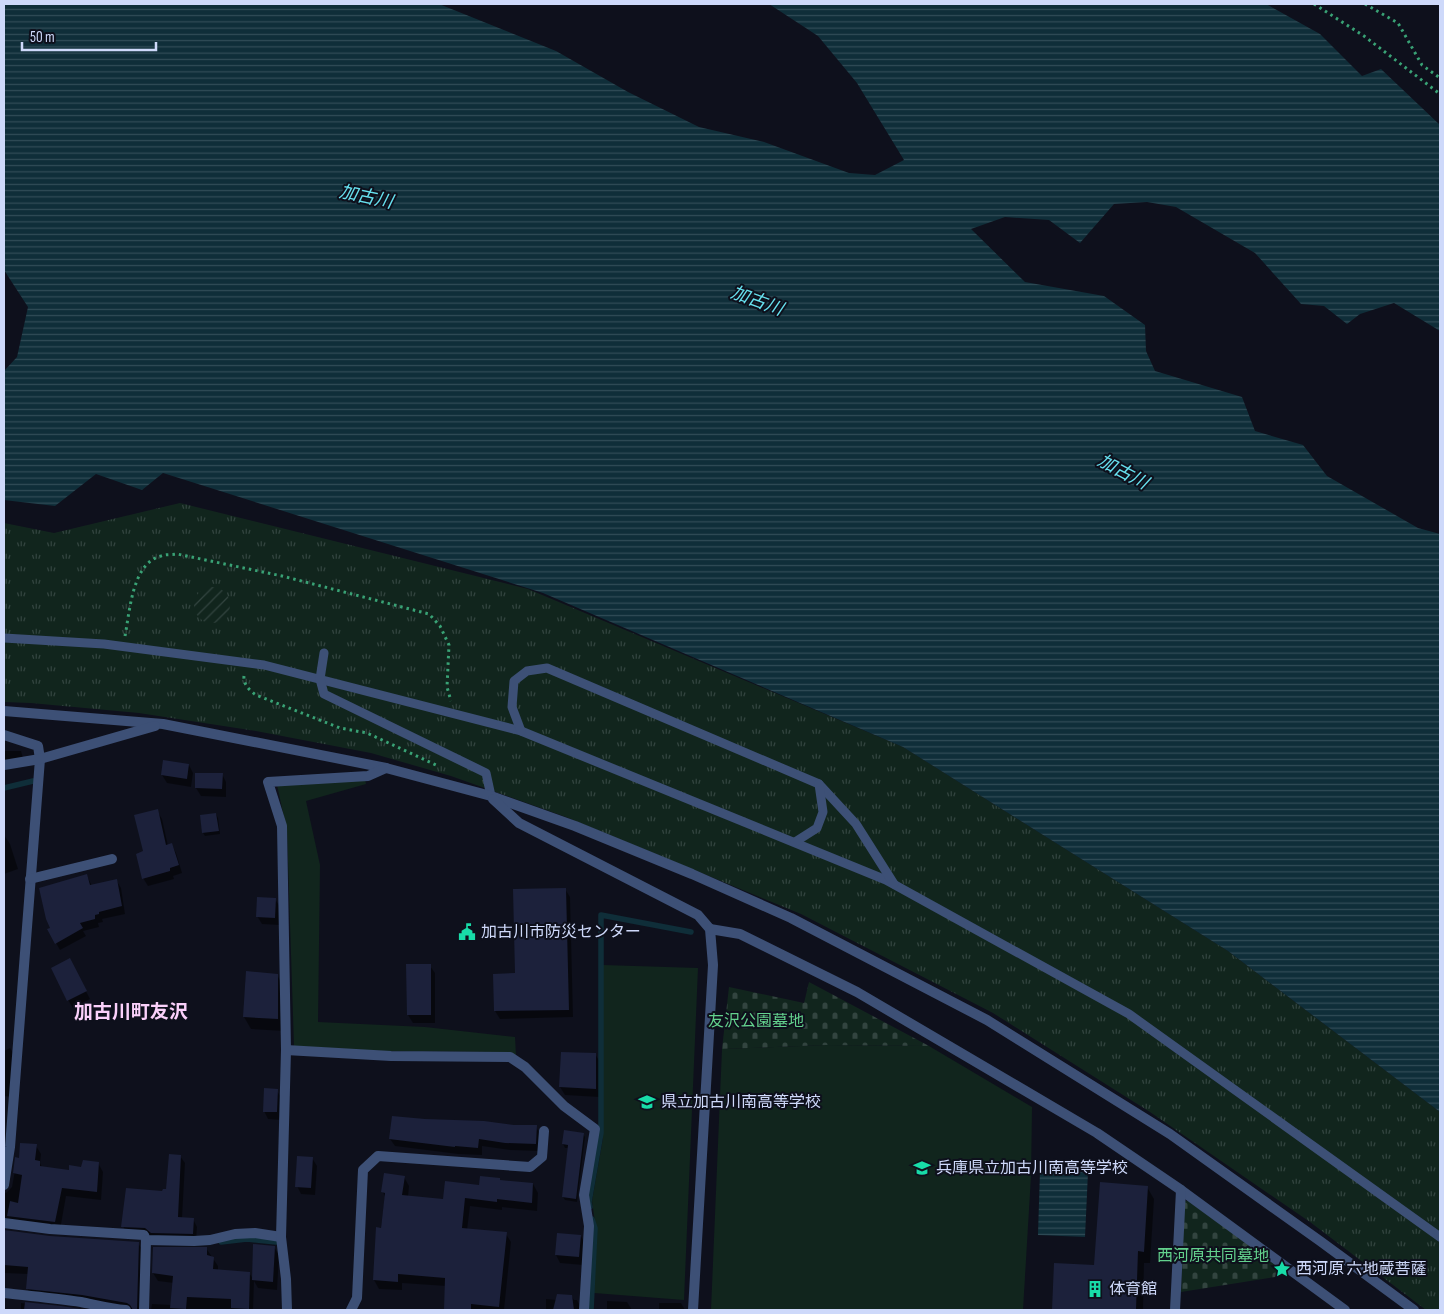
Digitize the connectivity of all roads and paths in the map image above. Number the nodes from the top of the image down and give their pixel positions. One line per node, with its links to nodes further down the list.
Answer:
1 (1314, 4): 4 (path)
2 (1365, 4): 3 (path)
3 (1440, 78)
4 (1440, 94)
5 (4, 638): 6 (lane)
6 (123, 646): 8 (lane); 11 (path)
7 (324, 653): 9 (lane)
8 (246, 663): 9 (lane); 17 (path)
9 (320, 679): 11 (lane); 20 (lane)
10 (4, 711): 12 (street)
11 (455, 714): 13 (lane)
12 (163, 724): 15 (street); 18 (street)
13 (521, 731): 19 (lane); 21 (lane)
14 (4, 734): 15 (street)
15 (40, 759): 16 (street); 23 (street)
16 (4, 765)
17 (442, 767)
18 (386, 768): 20 (street); 26 (street)
19 (819, 784): 21 (lane); 24 (lane)
20 (491, 796): 25 (street); 45 (street)
21 (795, 842): 24 (lane)
22 (112, 859): 23 (street)
23 (30, 879): 28 (street)
24 (894, 884): 31 (lane)
25 (710, 929): 29 (street); 42 (street)
26 (286, 1050): 32 (street); 41 (street)
27 (544, 1131): 40 (street)
28 (4, 1185)
29 (1181, 1190): 43 (street); 44 (street)
30 (4, 1222): 33 (street)
31 (1440, 1236)
32 (281, 1237): 33 (street); 39 (street)
33 (146, 1240): 38 (street)
34 (4, 1293): 35 (street)
35 (60, 1299): 36 (street); 37 (street)
36 (60, 1310)
37 (126, 1310)
38 (144, 1310)
39 (287, 1310)
40 (351, 1310)
41 (584, 1310)
42 (693, 1310)
43 (1175, 1310)
44 (1345, 1310)
45 (1414, 1310)

